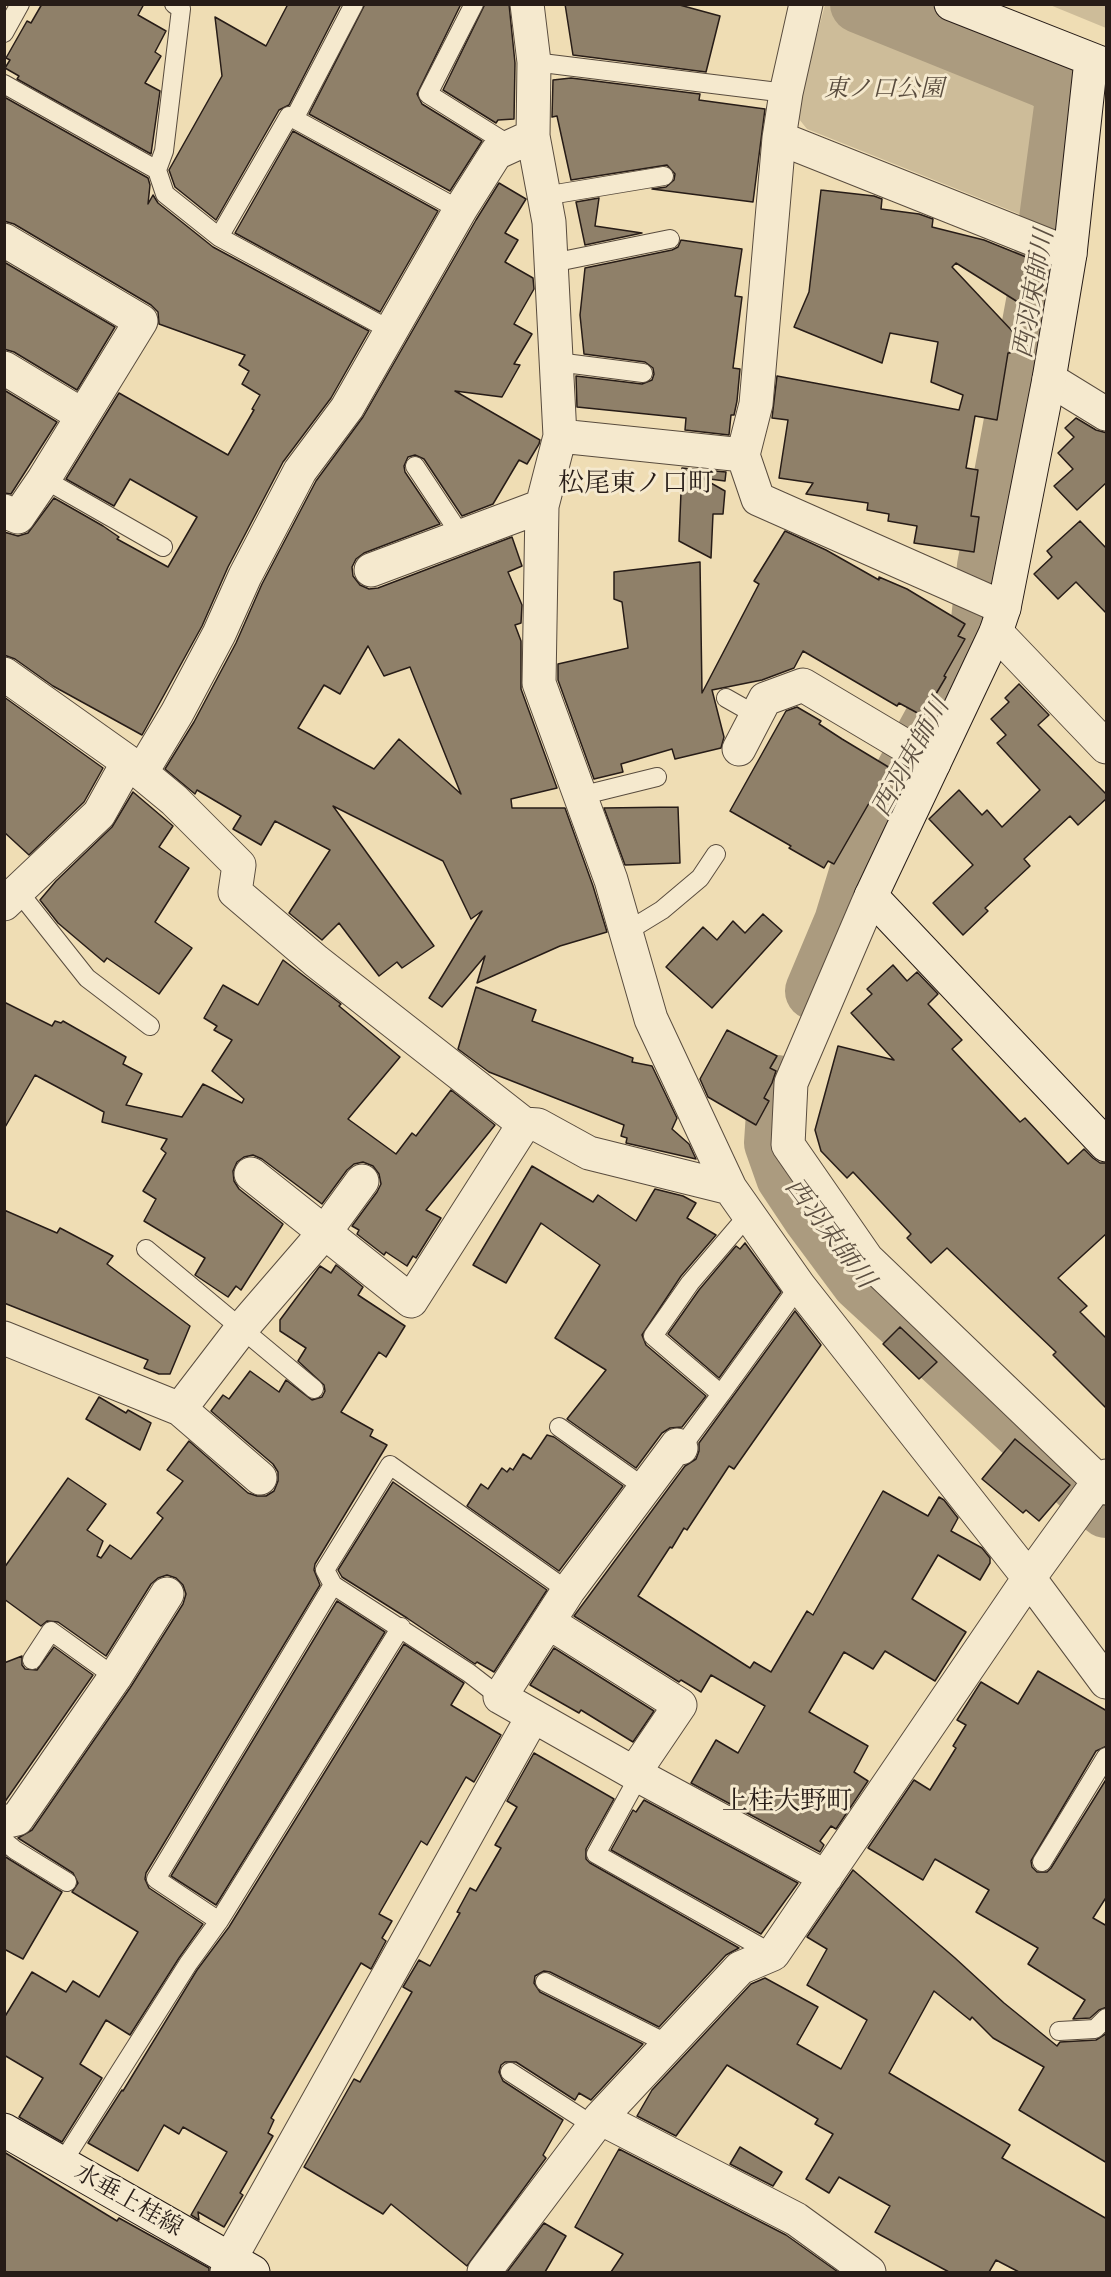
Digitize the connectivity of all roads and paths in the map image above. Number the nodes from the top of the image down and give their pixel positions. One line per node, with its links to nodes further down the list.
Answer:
1 (20, 4): 8 (lane)
2 (174, 4): 16 (lane)
3 (354, 4): 13 (lane)
4 (474, 4): 15 (lane)
5 (527, 4): 9 (street)
6 (806, 4): 12 (street)
7 (951, 4): 10 (street)
8 (4, 33)
9 (534, 62): 12 (lane); 15 (street)
10 (1099, 62): 23 (street)
11 (4, 84): 16 (lane)
12 (786, 93): 14 (street)
13 (294, 118): 19 (lane); 20 (lane)
14 (779, 138): 23 (street); 33 (street)
15 (522, 141): 18 (street); 19 (street)
16 (157, 170): 20 (lane)
17 (664, 176): 18 (lane)
18 (544, 196): 24 (street)
19 (460, 210): 25 (street)
20 (219, 237): 25 (lane)
21 (670, 239): 24 (lane)
22 (4, 240): 31 (street)
23 (1053, 247): 29 (street)
24 (552, 263): 26 (street)
25 (390, 330): 48 (street)
26 (557, 362): 28 (lane); 32 (street)
27 (4, 368): 31 (street)
28 (643, 373)
29 (1049, 379): 30 (street); 41 (street)
30 (1107, 414)
31 (82, 415): 35 (street)
32 (560, 436): 33 (street); 36 (street)
33 (743, 454): 41 (street)
34 (415, 466): 38 (lane)
35 (44, 479): 37 (street); 39 (lane)
36 (542, 506): 38 (street); 50 (street)
37 (9, 521)
38 (462, 537): 40 (street)
39 (163, 547)
40 (371, 570)
41 (991, 609): 45 (street); 47 (street)
42 (4, 674): 48 (street)
43 (726, 698): 44 (lane)
44 (756, 715): 46 (street); 47 (street)
45 (1107, 747)
46 (739, 749)
47 (921, 756): 52 (street)
48 (135, 768): 53 (street); 56 (street)
49 (657, 777): 50 (lane)
50 (580, 796): 54 (street)
51 (716, 854): 54 (lane)
52 (871, 896): 57 (street); 74 (street)
53 (8, 899): 55 (lane)
54 (626, 932): 60 (street)
55 (150, 1026)
56 (524, 1124): 60 (street); 62 (street)
57 (1107, 1145)
58 (251, 1174): 62 (street)
59 (362, 1181): 62 (street)
60 (730, 1188): 61 (street)
61 (749, 1214): 64 (street); 68 (lane)
62 (324, 1233): 65 (street)
63 (146, 1249): 65 (lane)
64 (799, 1286): 68 (lane); 75 (street)
65 (242, 1328): 67 (lane); 69 (street)
66 (4, 1338): 69 (street)
67 (314, 1389)
68 (721, 1394): 71 (lane)
69 (180, 1409): 72 (street)
70 (559, 1427): 73 (lane)
71 (681, 1448): 73 (street)
72 (260, 1478)
73 (645, 1488): 77 (street)
74 (1098, 1488): 75 (street)
75 (1029, 1578): 83 (street); 91 (street)
76 (333, 1585): 77 (lane); 80 (lane); 93 (lane)
77 (568, 1591): 79 (street)
78 (167, 1594): 82 (street)
79 (548, 1622): 84 (street); 87 (street)
80 (401, 1627): 84 (lane); 93 (lane)
81 (32, 1660): 82 (lane)
82 (115, 1677): 88 (street)
83 (1107, 1682)
84 (500, 1697): 85 (street)
85 (533, 1716): 87 (street); 103 (street)
86 (1107, 1757): 90 (lane)
87 (636, 1775): 91 (street); 94 (lane)
88 (4, 1822)
89 (4, 1841): 92 (lane)
90 (1042, 1862)
91 (826, 1877): 94 (street)
92 (67, 1882)
93 (219, 1921): 102 (lane)
94 (772, 1954): 98 (street)
95 (545, 1982): 98 (lane)
96 (1107, 2018): 97 (lane)
97 (1059, 2031)
98 (670, 2045): 100 (street)
99 (510, 2072): 100 (lane)
100 (597, 2122): 104 (street); 105 (street)
101 (4, 2130): 102 (street, 水垂上桂線)
102 (62, 2163): 103 (street, 水垂上桂線)
103 (237, 2268)
104 (484, 2272)
105 (869, 2272)

